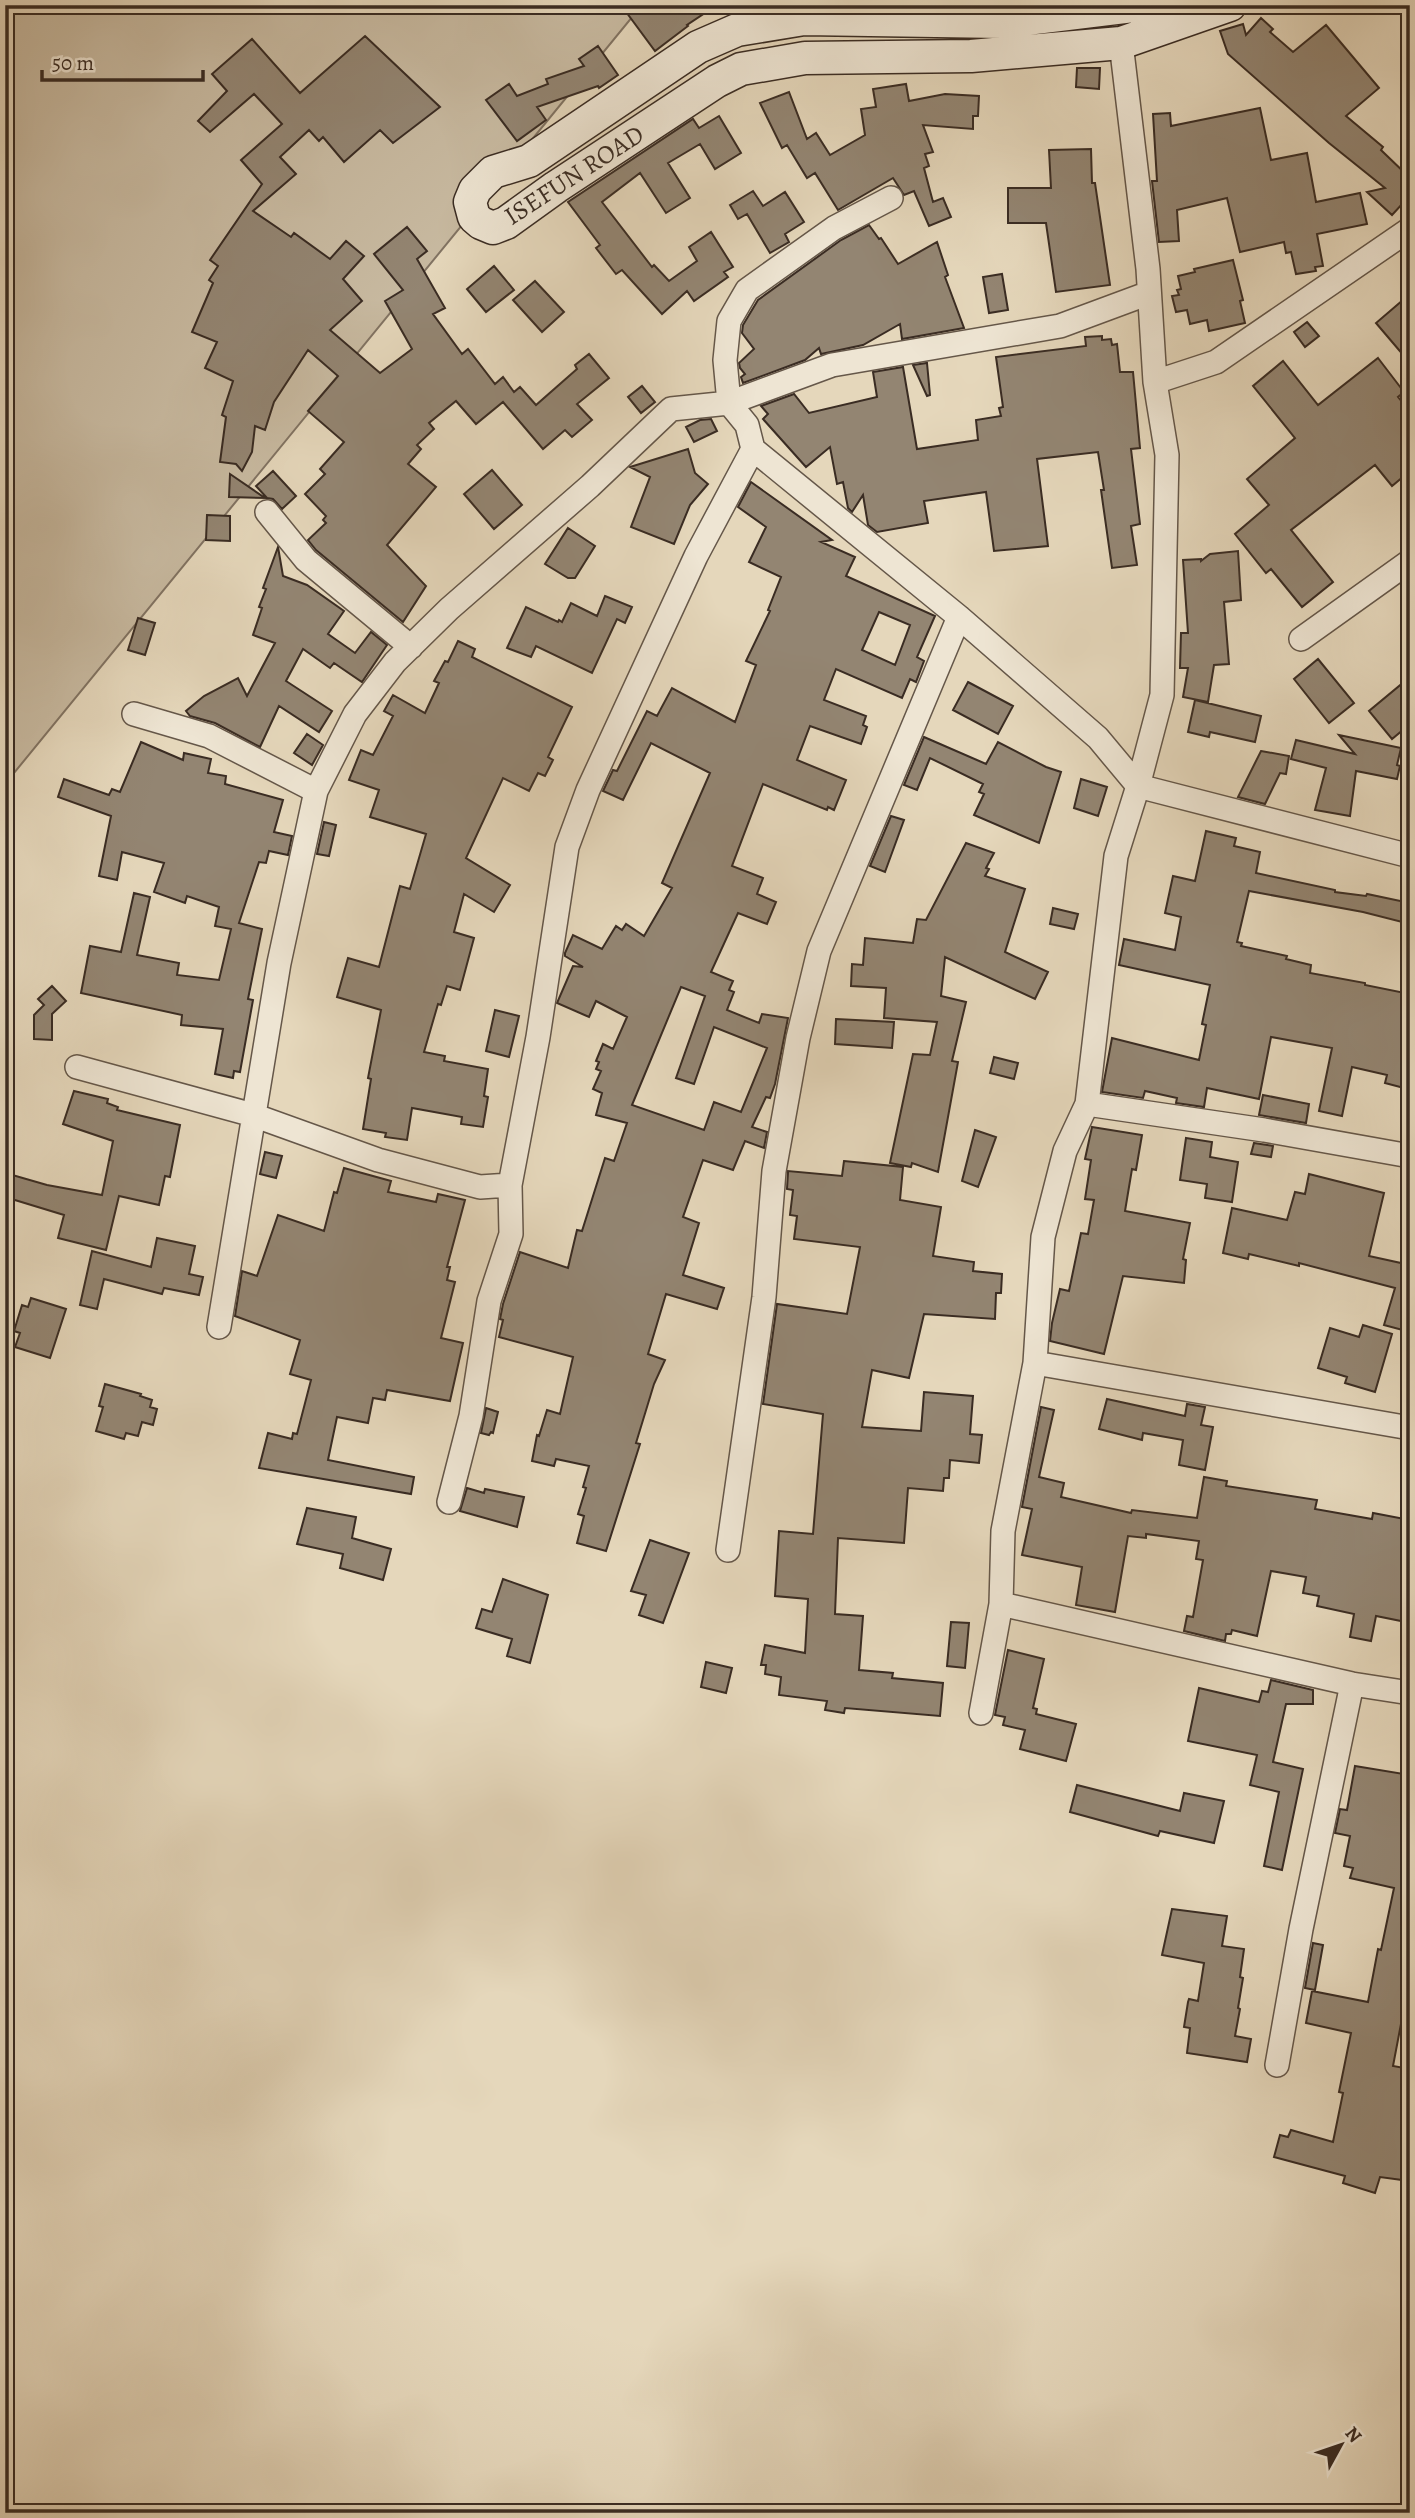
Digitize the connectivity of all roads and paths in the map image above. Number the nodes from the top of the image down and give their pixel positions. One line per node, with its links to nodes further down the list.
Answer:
1 (1141, 5): 3 (street, ISEFUN ROAD)
2 (1230, 5): 5 (street, ISEFUN ROAD)
3 (888, 13): 4 (street, ISEFUN ROAD)
4 (761, 15): 5 (street, ISEFUN ROAD)
5 (1121, 43): 8 (street)
6 (891, 198): 10 (street)
7 (1410, 229): 9 (street)
8 (1149, 293): 9 (street); 10 (street)
9 (1155, 382): 18 (street)
10 (729, 402): 11 (street); 16 (street)
11 (753, 449): 14 (street); 25 (street)
12 (267, 512): 16 (street)
13 (1410, 561): 15 (street)
14 (959, 617): 18 (street); 30 (street)
15 (1301, 639)
16 (411, 647): 19 (street)
17 (134, 714): 19 (street)
18 (1138, 786): 20 (street); 22 (street)
19 (316, 791): 23 (street)
20 (1410, 856)
21 (77, 1067): 23 (street)
22 (1087, 1104): 24 (street); 27 (street)
23 (253, 1115): 25 (street); 26 (street)
24 (1410, 1156)
25 (510, 1185): 29 (street)
26 (219, 1327)
27 (1035, 1363): 28 (street); 31 (street)
28 (1410, 1429)
29 (449, 1502)
30 (728, 1550)
31 (1001, 1604): 32 (street); 34 (street)
32 (1352, 1684): 33 (street); 35 (street)
33 (1410, 1693)
34 (981, 1713)
35 (1277, 2065)

